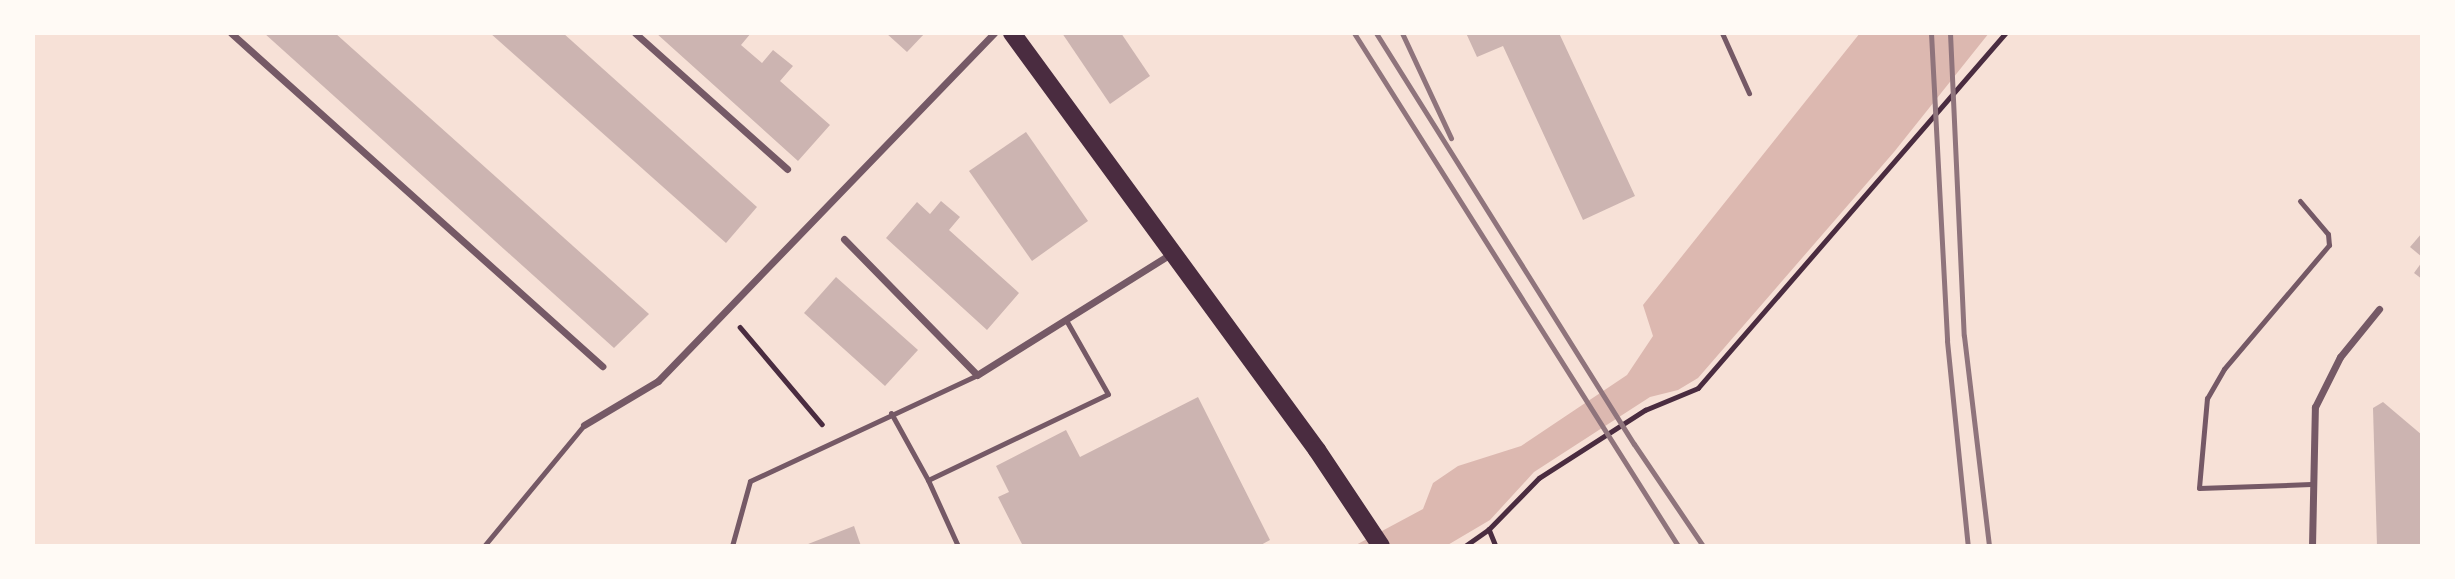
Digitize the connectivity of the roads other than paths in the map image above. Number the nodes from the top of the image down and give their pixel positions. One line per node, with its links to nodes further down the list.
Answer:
1 (231, 33): 13 (street)
2 (635, 33): 7 (street)
3 (994, 33): 16 (street)
4 (1012, 33): 10 (main road)
5 (1722, 33): 6 (lane)
6 (1749, 93)
7 (788, 169)
8 (2300, 201): 18 (lane)
9 (844, 239): 14 (street)
10 (1172, 253): 12 (street); 22 (main road)
11 (2379, 309): 18 (street)
12 (1066, 320): 14 (street); 17 (lane)
13 (602, 366)
14 (977, 375): 15 (lane)
15 (891, 413): 17 (lane); 20 (lane)
16 (584, 425): 19 (lane)
17 (928, 480): 21 (lane)
18 (2311, 484): 23 (street)
19 (484, 546)
20 (732, 546)
21 (958, 546)
22 (1381, 546)
23 (2312, 546)

